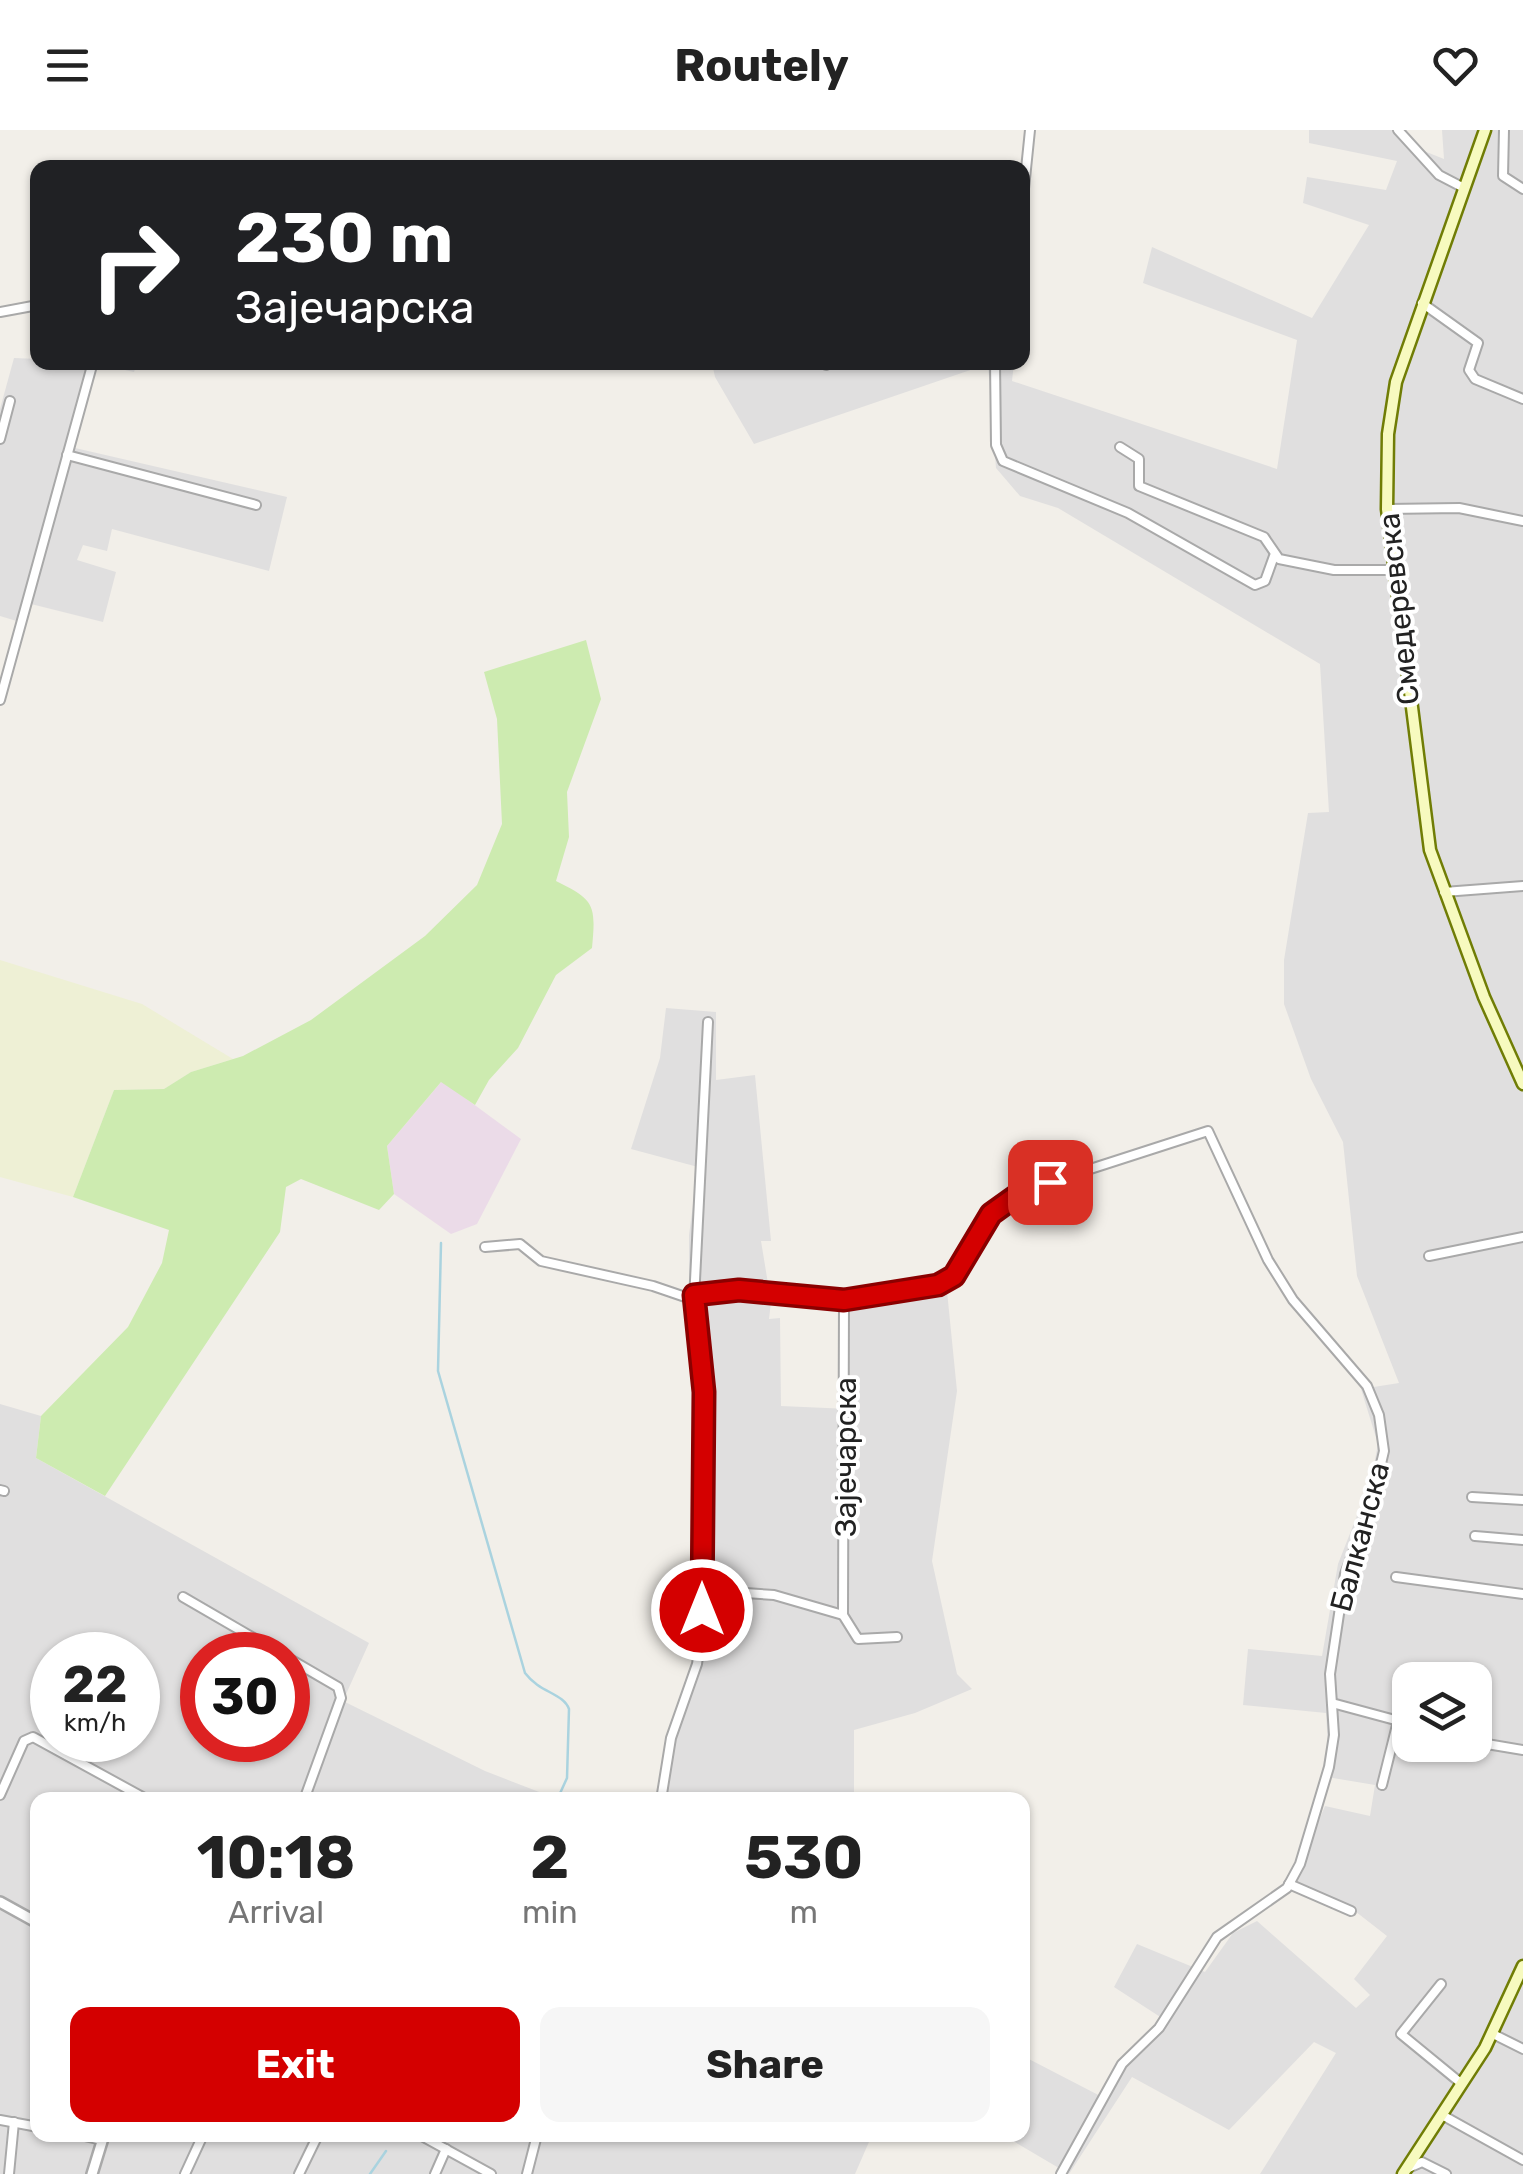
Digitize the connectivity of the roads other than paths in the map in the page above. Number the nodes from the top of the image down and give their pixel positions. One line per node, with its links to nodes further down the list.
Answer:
1 (1030, 130): 5 (street)
2 (1398, 130): 6 (street)
3 (1485, 130): 6 (main road, Смедеревска)
4 (1504, 130): 7 (street)
5 (1027, 160)
6 (1464, 188): 8 (main road, Смедеревска)
7 (1523, 189)
8 (1422, 303): 13 (street); 19 (main road, Смедеревска)
9 (30, 306): 10 (street)
10 (0, 312)
11 (91, 370): 17 (street)
12 (994, 370): 21 (street)
13 (1523, 400)
14 (10, 401): 15 (street)
15 (0, 439)
16 (1120, 448): 21 (street)
17 (67, 455): 18 (street); 23 (street)
18 (256, 505)
19 (1387, 509): 20 (street); 22 (main road, Смедеревска)
20 (1523, 521)
21 (1274, 556): 22 (street)
22 (1394, 570): 25 (main road, Смедеревска)
23 (0, 700)
24 (1523, 886): 25 (street)
25 (1444, 892): 27 (main road, Смедеревска)
26 (708, 1022): 31 (street)
27 (1523, 1084)
28 (1523, 1237): 30 (street)
29 (485, 1246): 31 (street)
30 (1429, 1256)
31 (694, 1297): 32 (street); 38 (street)
32 (844, 1300): 41 (street, Зајечарска); 43 (street, Балканска)
33 (1472, 1497): 34 (street)
34 (1523, 1500)
35 (1475, 1536): 36 (street)
36 (1523, 1540)
37 (1396, 1577): 39 (street)
38 (701, 1590): 41 (street); 51 (street)
39 (1523, 1594)
40 (183, 1596): 50 (street)
41 (843, 1614): 42 (street)
42 (897, 1636)
43 (1332, 1703): 44 (street); 53 (street, Балканска)
44 (1392, 1719)
45 (1392, 1745): 48 (street)
46 (1492, 1745): 47 (street)
47 (1523, 1750)
48 (1382, 1784)
49 (134, 1792): 52 (street)
50 (307, 1792)
51 (662, 1792)
52 (0, 1795)
53 (1289, 1884): 55 (street); 81 (street, Балканска)
54 (0, 1902): 56 (street)
55 (1351, 1911)
56 (30, 1918)
57 (1523, 1966): 59 (main road)
58 (1441, 1984): 61 (street)
59 (1493, 2034): 60 (street); 61 (main road)
60 (1523, 2049)
61 (1462, 2084): 62 (main road)
62 (1442, 2114): 72 (street); 73 (main road)
63 (0, 2120): 64 (street)
64 (14, 2122): 65 (street); 74 (street)
65 (30, 2125)
66 (102, 2142): 75 (street)
67 (199, 2142): 76 (street)
68 (315, 2142): 77 (street)
69 (433, 2142): 71 (street)
70 (534, 2142): 80 (street)
71 (446, 2149): 78 (street); 79 (street)
72 (1523, 2160)
73 (1404, 2171): 82 (street)
74 (10, 2174)
75 (92, 2174)
76 (185, 2174)
77 (299, 2174)
78 (435, 2174)
79 (491, 2174)
80 (527, 2174)
81 (1061, 2174)
82 (1446, 2174)

